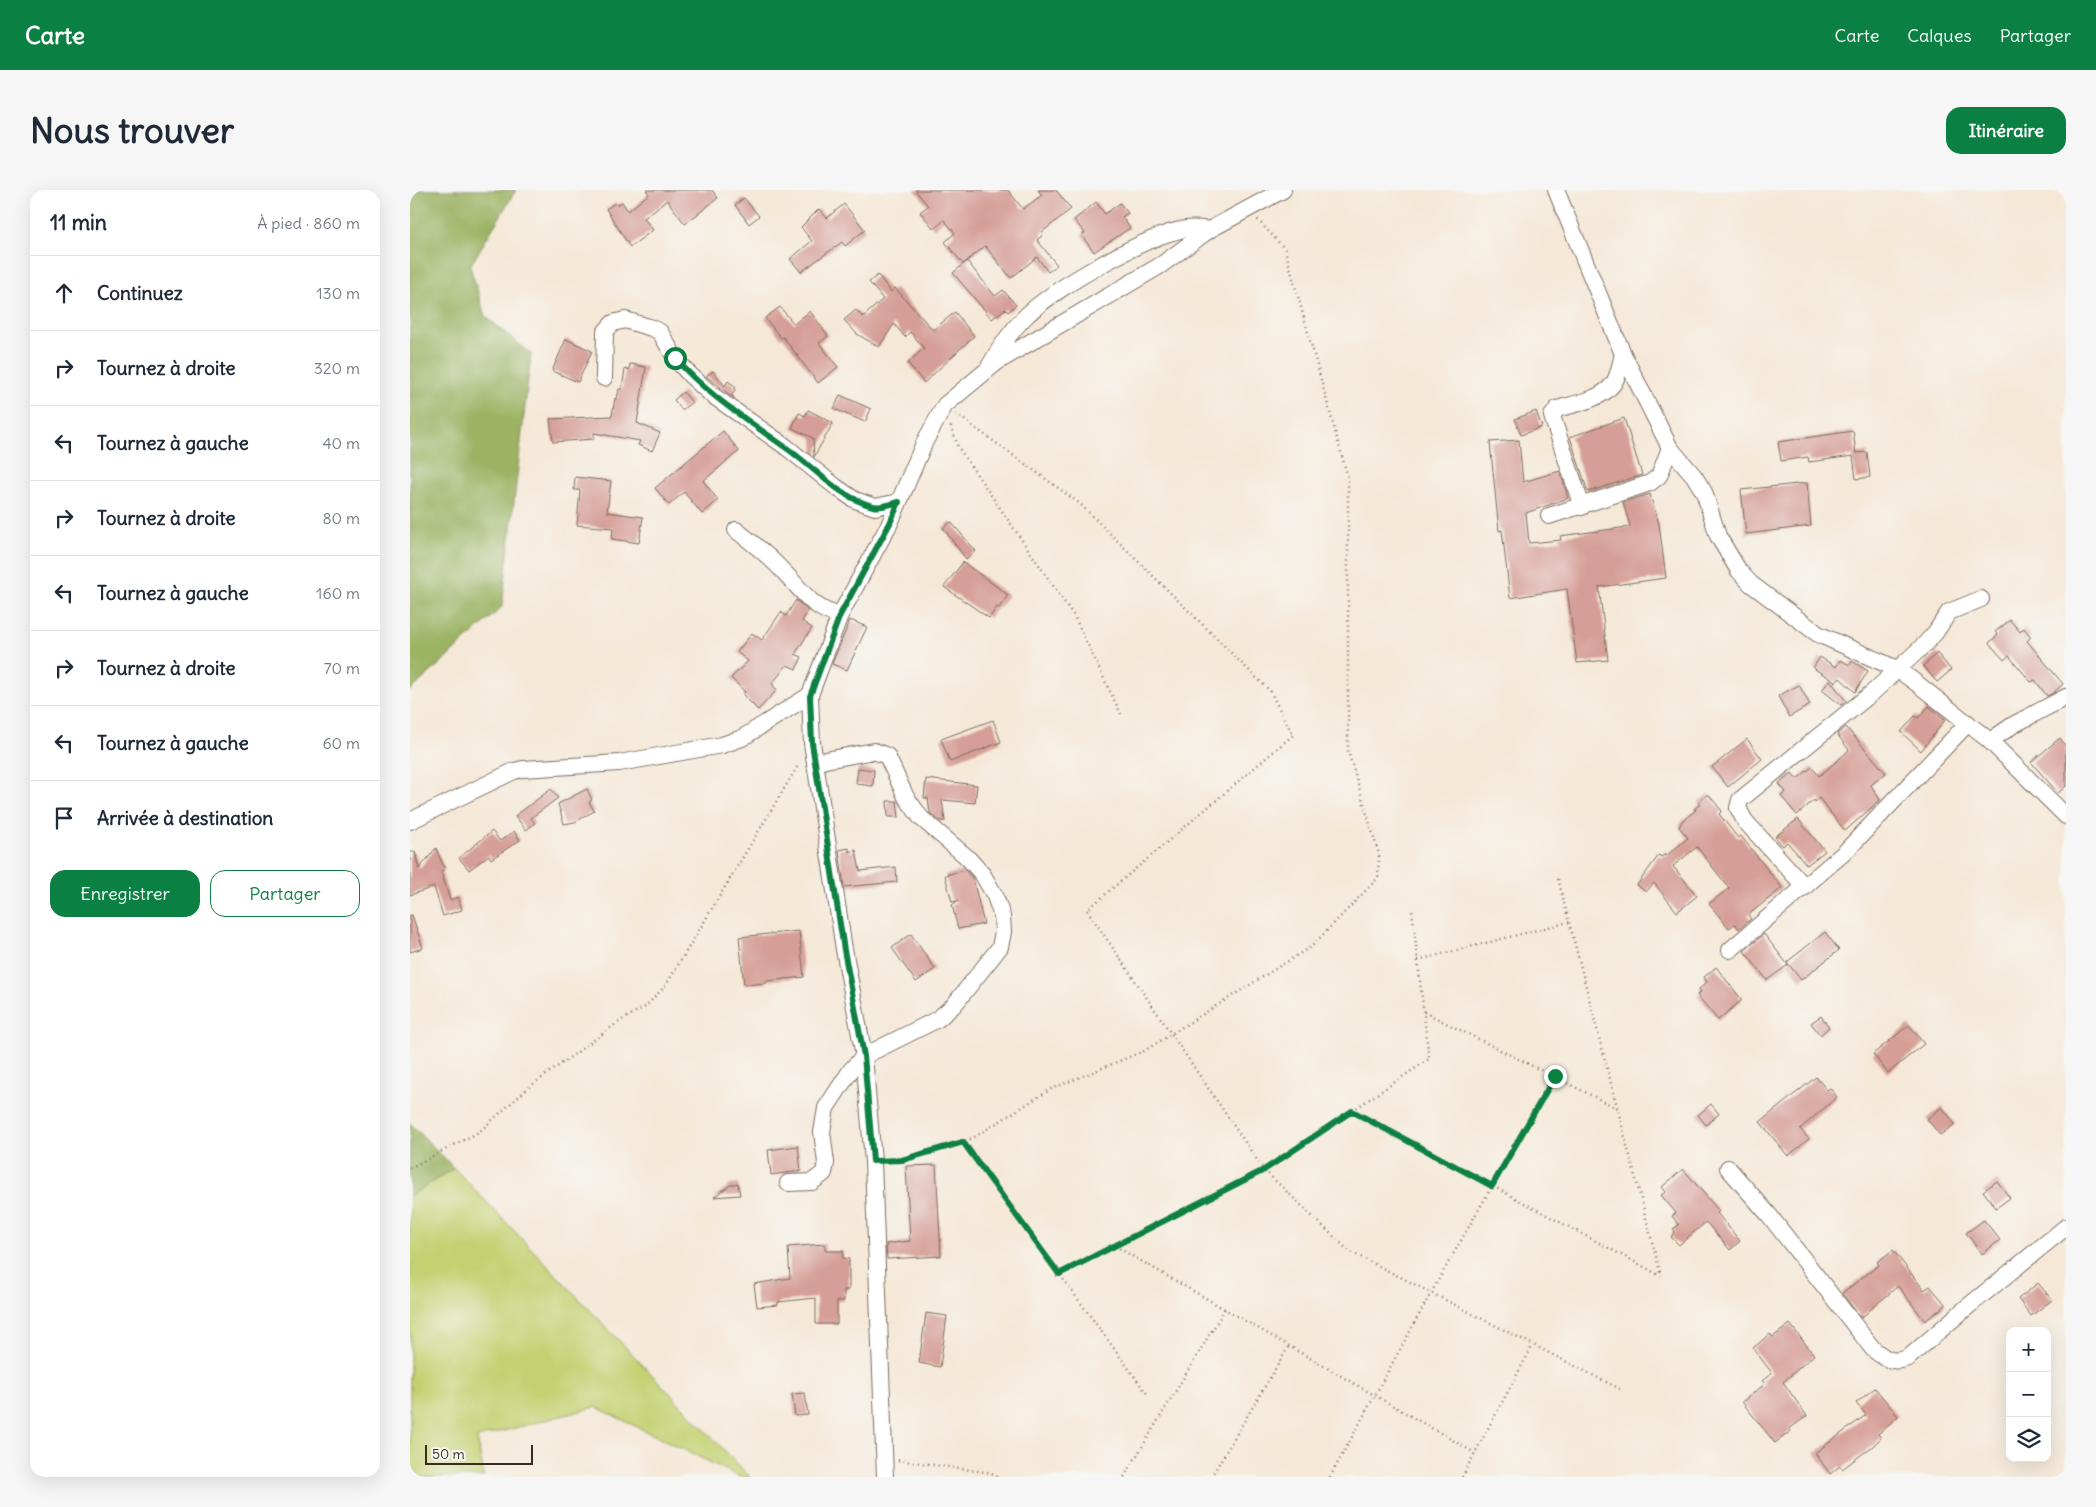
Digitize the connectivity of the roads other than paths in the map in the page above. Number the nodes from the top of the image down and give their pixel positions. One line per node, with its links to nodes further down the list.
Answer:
1 (1283, 190): 3 (street)
2 (1556, 190): 4 (street)
3 (1209, 230): 5 (street); 5 (street)
4 (1622, 354): 7 (street); 9 (street)
5 (988, 369): 8 (street)
6 (604, 378): 8 (street)
7 (1670, 448): 9 (street); 14 (street)
8 (899, 502): 13 (street)
9 (1582, 507): 10 (street)
10 (1549, 516)
11 (736, 530): 13 (street)
12 (1981, 599): 14 (street)
13 (840, 615): 15 (street)
14 (1897, 669): 17 (street); 22 (street)
15 (810, 696): 19 (street); 21 (street)
16 (2066, 697): 18 (street)
17 (1968, 722): 18 (street); 22 (street)
18 (1990, 741): 20 (street)
19 (815, 762): 24 (street); 24 (street)
20 (2065, 814)
21 (410, 821)
22 (1805, 887): 23 (street)
23 (1730, 950)
24 (864, 1056): 26 (street); 28 (street)
25 (1728, 1168): 27 (street)
26 (788, 1184)
27 (2066, 1227)
28 (885, 1477)

